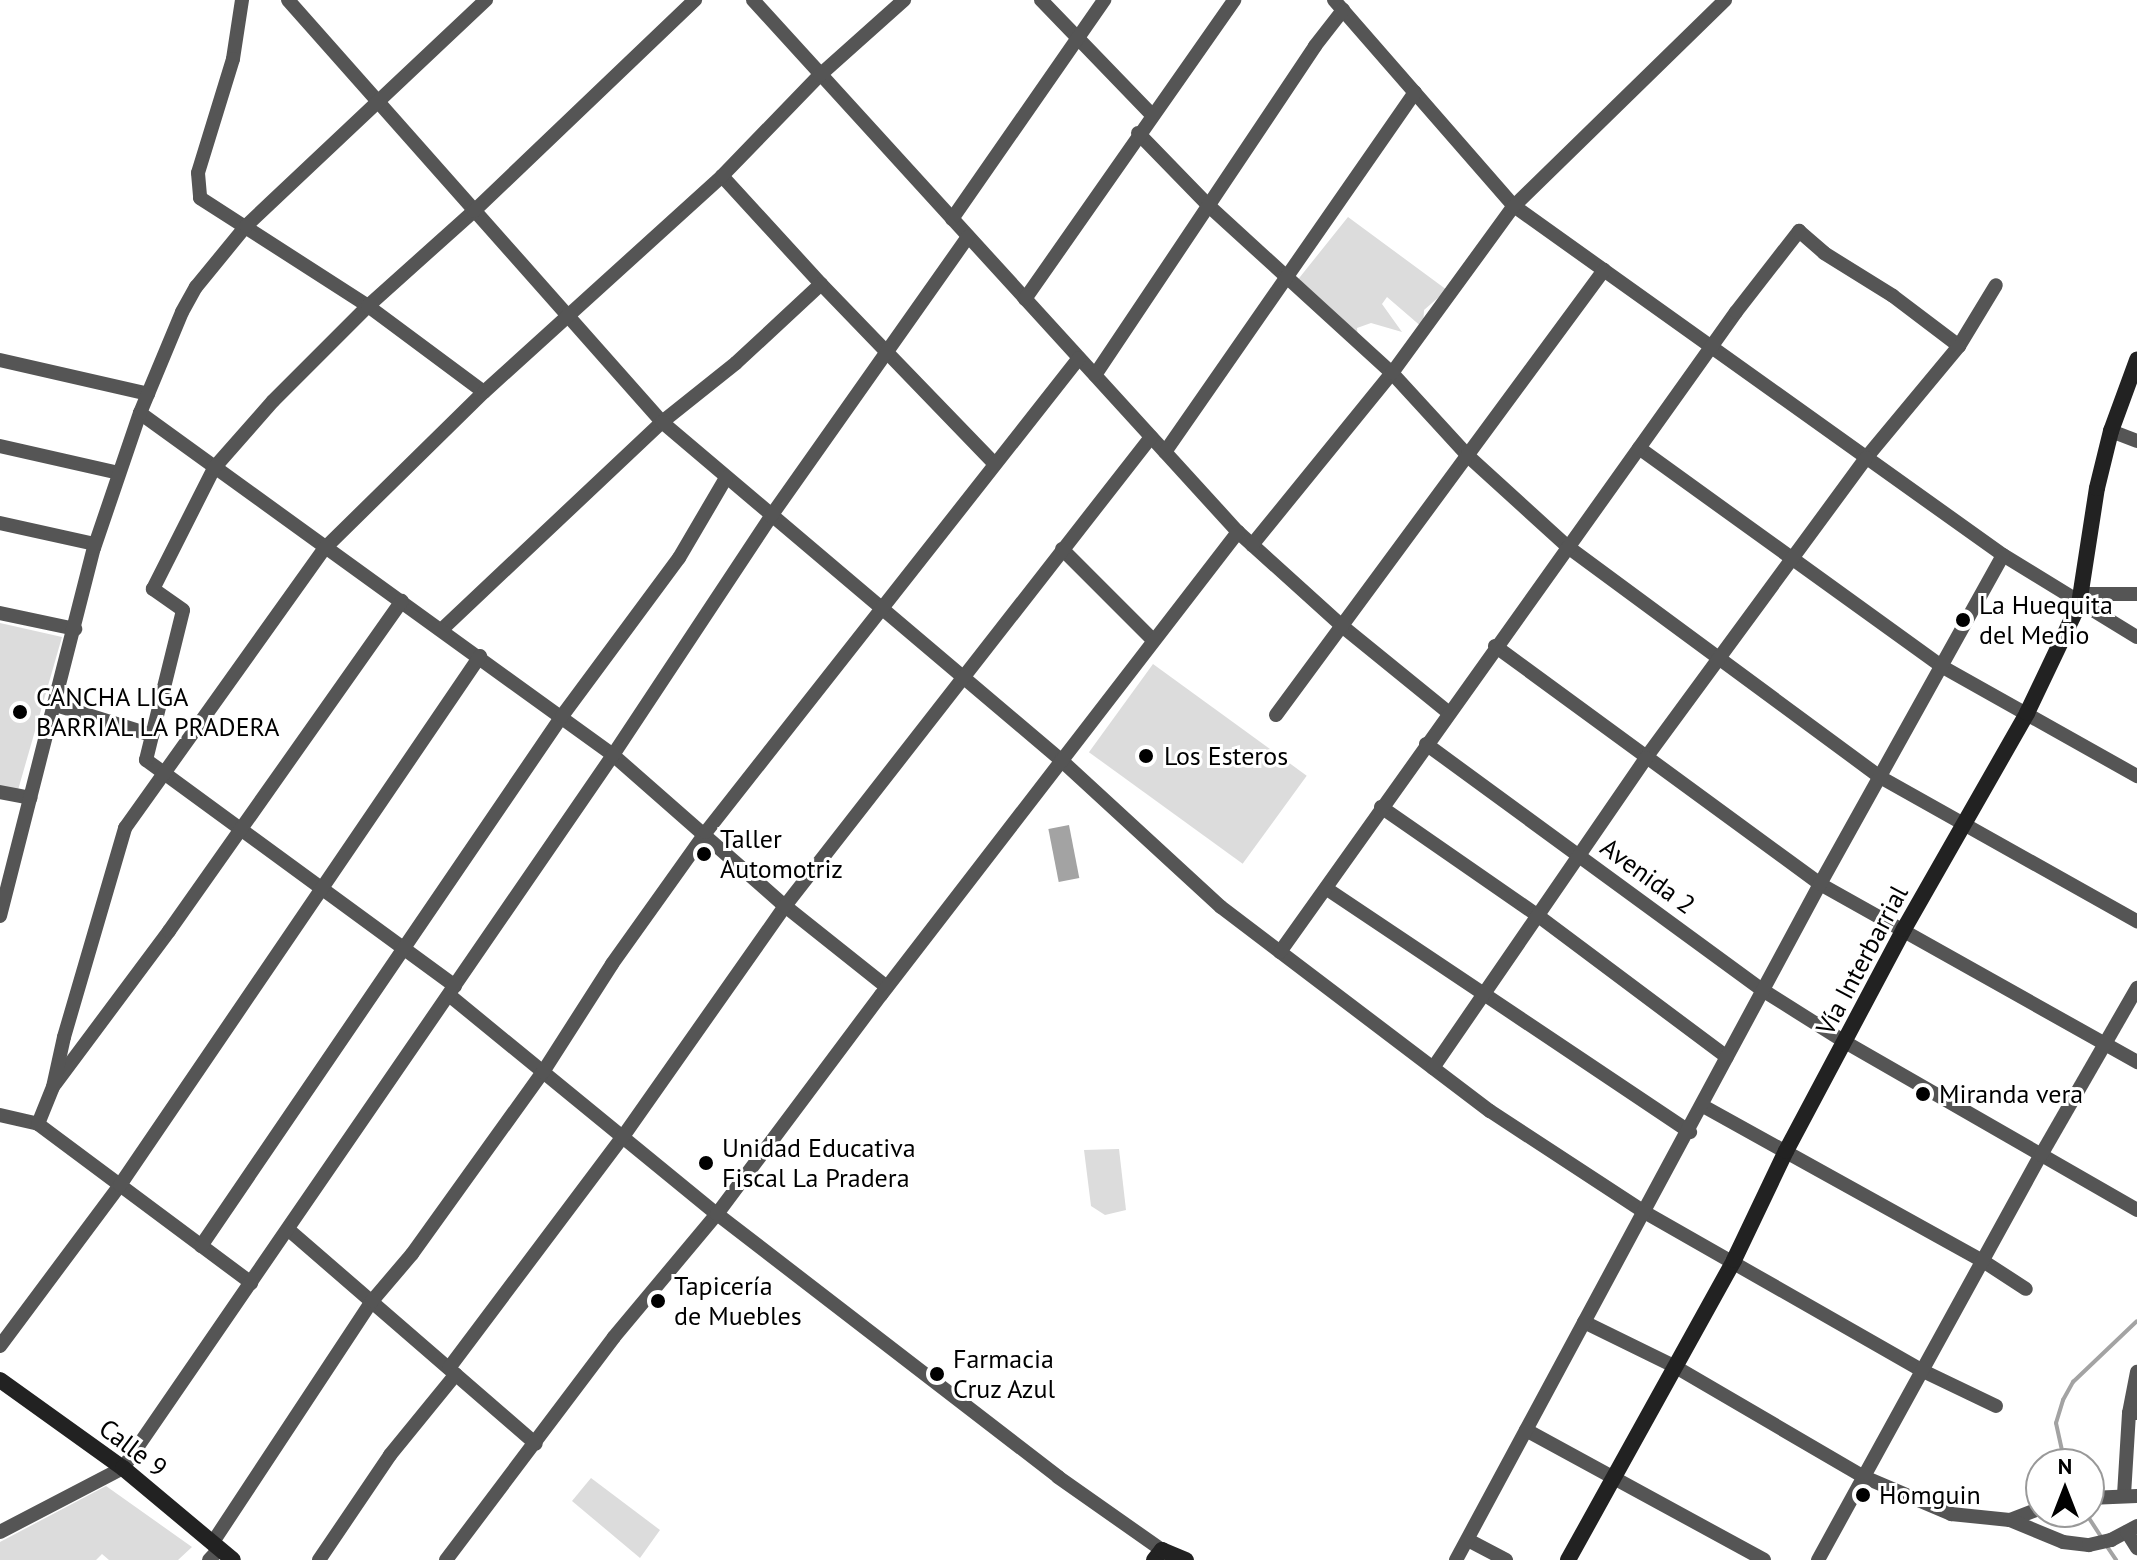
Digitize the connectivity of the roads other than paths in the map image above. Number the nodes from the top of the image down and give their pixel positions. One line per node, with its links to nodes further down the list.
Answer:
1 (242, 0): 23 (street)
2 (288, 0): 15 (street)
3 (486, 0): 15 (street)
4 (695, 0): 21 (street)
5 (753, 0): 13 (street)
6 (1041, 0): 12 (street)
7 (1104, 0): 12 (street)
8 (1234, 0): 16 (street)
9 (1725, 0): 19 (street)
10 (899, 2): 13 (street)
11 (1339, 5): 14 (street); 20 (street)
12 (1076, 40): 16 (street); 22 (street)
13 (820, 75): 18 (street); 22 (street)
14 (1415, 92): 19 (street); 26 (street)
15 (377, 103): 21 (street); 23 (street)
16 (1151, 114): 17 (street)
17 (1138, 133): 20 (street); 29 (street)
18 (722, 176): 27 (street); 31 (street)
19 (1514, 206): 25 (street); 38 (street)
20 (1210, 207): 26 (street); 39 (street)
21 (474, 211): 30 (street); 31 (street)
22 (952, 219): 24 (street)
23 (246, 226): 30 (street); 41 (street)
24 (968, 237): 29 (street); 34 (street)
25 (1604, 270): 33 (street); 50 (street)
26 (1286, 277): 38 (street); 49 (street)
27 (821, 284): 34 (street); 43 (street)
28 (1996, 285): 32 (street)
29 (1025, 299): 35 (street)
30 (368, 306): 40 (street); 53 (street)
31 (568, 318): 40 (street); 43 (street)
32 (1959, 346): 33 (street); 51 (street)
33 (1711, 348): 48 (street); 51 (street)
34 (887, 352): 52 (street); 56 (street)
35 (1079, 358): 39 (street); 52 (street)
36 (0, 360): 41 (street)
37 (2137, 360): 44 (main road, Vía Interbarrial)
38 (1392, 373): 50 (street); 60 (street)
39 (1095, 375): 45 (street)
40 (484, 392): 62 (street)
41 (148, 394): 42 (street)
42 (140, 413): 53 (street); 54 (street)
43 (662, 422): 55 (street); 73 (street)
44 (2111, 431): 46 (street); 67 (main road, Vía Interbarrial)
45 (1151, 437): 49 (street); 63 (street)
46 (2137, 441)
47 (0, 446): 54 (street)
48 (1639, 448): 61 (street); 65 (street)
49 (1165, 452): 58 (street)
50 (1468, 456): 61 (street); 71 (street)
51 (1866, 458): 64 (street); 65 (street)
52 (995, 464): 69 (street)
53 (214, 468): 62 (street); 86 (street)
54 (119, 473): 59 (street)
55 (726, 478): 56 (street); 85 (street)
56 (771, 516): 69 (street); 88 (street)
57 (0, 523): 59 (street)
58 (1238, 532): 60 (street); 75 (street)
59 (95, 544): 72 (street)
60 (1252, 545): 71 (street)
61 (1568, 547): 76 (street); 78 (street)
62 (325, 548): 68 (street); 91 (street)
63 (1062, 549): 75 (street); 80 (street)
64 (2003, 555): 67 (street); 79 (street)
65 (1792, 558): 78 (street); 79 (street)
66 (2137, 594): 67 (street)
67 (2080, 599): 74 (street); 83 (main road, Vía Interbarrial)
68 (402, 601): 73 (street); 98 (street)
69 (882, 611): 80 (street); 99 (street)
70 (0, 613): 72 (street)
71 (1342, 626): 82 (street); 84 (street)
72 (75, 629): 81 (street)
73 (442, 629): 77 (street)
74 (2137, 637)
75 (1153, 640): 90 (street)
76 (1495, 646): 82 (street); 89 (street)
77 (480, 656): 85 (street); 103 (street)
78 (1718, 659): 89 (street); 93 (street)
79 (1941, 666): 83 (street); 93 (street)
80 (962, 679): 90 (street); 105 (street)
81 (56, 705): 86 (street); 95 (street)
82 (1448, 712): 87 (street)
83 (2027, 713): 92 (street); 97 (main road, Vía Interbarrial)
84 (1276, 715)
85 (562, 716): 88 (street); 110 (street)
86 (152, 735): 91 (street)
87 (1426, 744): 96 (street); 100 (street, Avenida 2)
88 (613, 755): 99 (street); 114 (street)
89 (1646, 758): 100 (street); 102 (street)
90 (1061, 760): 111 (street); 112 (street)
91 (164, 773): 98 (street); 123 (street)
92 (2137, 776)
93 (1880, 777): 97 (street); 102 (street)
94 (0, 792): 95 (street)
95 (30, 798): 101 (street)
96 (1381, 807): 104 (street); 106 (street)
97 (1965, 822): 108 (street); 109 (main road, Vía Interbarrial)
98 (241, 828): 103 (street); 123 (street)
99 (706, 832): 105 (street); 122 (street)
100 (1579, 855): 106 (street); 115 (street, Avenida 2)
101 (4, 884): 107 (street)
102 (1820, 884): 109 (street); 115 (street)
103 (323, 887): 110 (street); 131 (street)
104 (1327, 889): 111 (street); 116 (street)
105 (785, 906): 112 (street); 128 (street)
106 (1537, 915): 116 (street); 119 (street)
107 (0, 916)
108 (2137, 921)
109 (1904, 929): 117 (main road, Vía Interbarrial); 118 (street)
110 (406, 949): 114 (street); 136 (street)
111 (1280, 952): 121 (street)
112 (887, 987): 134 (street)
113 (2137, 988): 118 (street)
114 (452, 990): 122 (street); 135 (street)
115 (1764, 991): 117 (street, Avenida 2); 119 (street)
116 (1482, 993): 121 (street); 127 (street)
117 (1845, 1042): 129 (main road, Vía Interbarrial); 130 (street, Avenida 2)
118 (2106, 1044): 120 (street); 130 (street)
119 (1727, 1057): 124 (street)
120 (2137, 1062)
121 (1433, 1068): 133 (street)
122 (543, 1072): 128 (street); 141 (street)
123 (53, 1087): 126 (street)
124 (1703, 1106): 127 (street); 129 (street)
125 (0, 1115): 126 (street)
126 (38, 1124): 131 (street)
127 (1690, 1132): 133 (street)
128 (622, 1138): 134 (street); 145 (street)
129 (1786, 1151): 137 (main road, Vía Interbarrial); 138 (street)
130 (2041, 1155): 132 (street, Avenida 2); 138 (street)
131 (120, 1185): 136 (street); 143 (street)
132 (2137, 1210)
133 (1646, 1213): 137 (street); 142 (street)
134 (717, 1214): 152 (street); 165 (street)
135 (290, 1231): 139 (street); 141 (street)
136 (201, 1246): 139 (street)
137 (1734, 1260): 144 (main road, Vía Interbarrial); 146 (street)
138 (1983, 1261): 140 (street); 146 (street)
139 (251, 1283): 153 (street)
140 (2026, 1289)
141 (372, 1301): 145 (street); 164 (street)
142 (1584, 1322): 144 (street); 151 (street)
143 (0, 1346)
144 (1674, 1366): 154 (street); 155 (main road, Vía Interbarrial)
145 (452, 1371): 152 (street); 167 (street)
146 (1923, 1371): 149 (street); 154 (street)
147 (2137, 1372): 150 (street)
148 (0, 1380): 153 (main road, Calle 9)
149 (1996, 1406)
150 (2133, 1413): 156 (street)
151 (1526, 1430): 155 (street); 162 (street)
152 (536, 1444): 168 (street)
153 (123, 1468): 161 (street); 164 (main road, Calle 9)
154 (1864, 1477): 159 (street); 174 (street)
155 (1611, 1478): 172 (main road, Vía Interbarrial); 173 (street)
156 (2131, 1496): 157 (street)
157 (2105, 1497)
158 (2025, 1514): 159 (street)
159 (2010, 1520): 160 (street)
160 (2132, 1529): 163 (street)
161 (0, 1532)
162 (1468, 1540): 170 (street); 171 (street)
163 (2137, 1548)
164 (214, 1550): 166 (main road, Calle 9)
165 (1158, 1555): 169 (main road)
166 (233, 1560)
167 (319, 1560)
168 (446, 1560)
169 (1186, 1560)
170 (1456, 1560)
171 (1506, 1560)
172 (1568, 1560)
173 (1764, 1560)
174 (1818, 1560)

